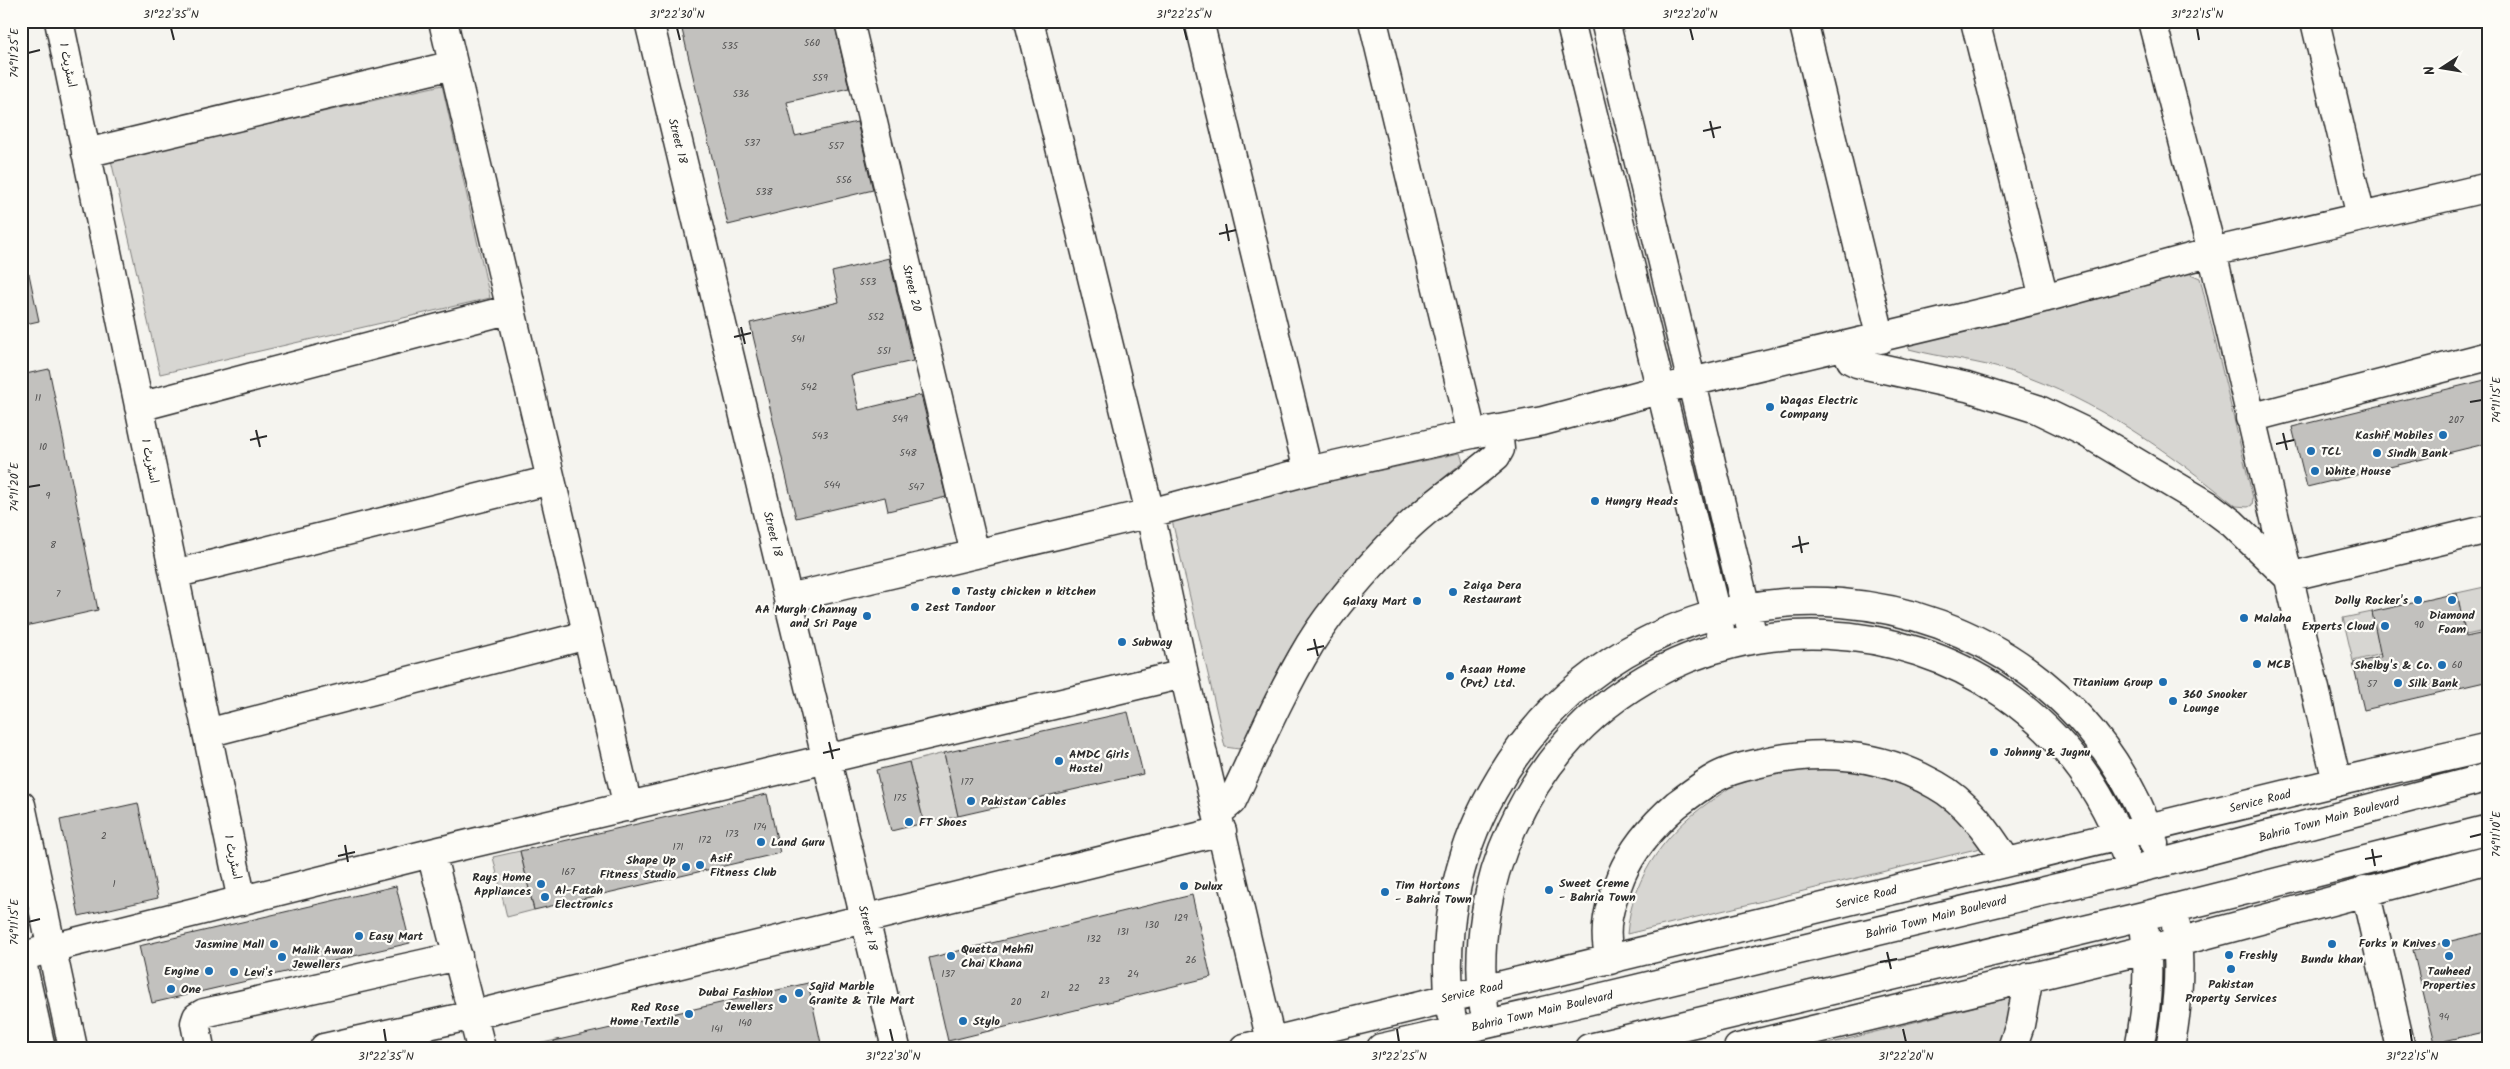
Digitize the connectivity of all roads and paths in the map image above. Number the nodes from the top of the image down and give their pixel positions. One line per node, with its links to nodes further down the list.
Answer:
1 (59, 21): 15 (street, اسٹریٹ 1)
2 (442, 21): 14 (street)
3 (649, 21): 36 (street, Street 18)
4 (849, 21): 33 (street, Street 20)
5 (1029, 21): 31 (street)
6 (1199, 21): 29 (street)
7 (1373, 21): 28 (street)
8 (1570, 21): 25 (street)
9 (1605, 21): 24 (street)
10 (1802, 21): 21 (street)
11 (1975, 21): 19 (street)
12 (2152, 21): 18 (street)
13 (2315, 21): 17 (street)
14 (453, 65): 15 (street); 20 (street)
15 (86, 153): 26 (street, اسٹریٹ 1)
16 (2489, 188): 17 (street)
17 (2361, 217): 18 (street)
18 (2212, 252): 19 (street); 27 (street)
19 (2044, 298): 21 (street)
20 (510, 309): 26 (street); 30 (street)
21 (1881, 339): 22 (street)
22 (1845, 347): 24 (street); 35 (street)
23 (2489, 356): 27 (street)
24 (1692, 383): 25 (street); 37 (street)
25 (1662, 389): 28 (street); 38 (street)
26 (139, 407): 34 (street, اسٹریٹ 1)
27 (2250, 418): 35 (street)
28 (1485, 432): 29 (street); 50 (street)
29 (1308, 471): 31 (street)
30 (551, 480): 34 (street); 39 (street)
31 (1150, 513): 33 (street); 42 (street)
32 (2489, 529): 35 (street)
33 (975, 554): 36 (street)
34 (174, 574): 43 (street, اسٹریٹ 1)
35 (2288, 577): 47 (street)
36 (788, 598): 45 (street, Street 18)
37 (1745, 607): 38 (street); 40 (street); 51 (street)
38 (1716, 614): 41 (street); 72 (street)
39 (587, 635): 43 (street); 49 (street)
40 (1753, 639): 41 (street); 53 (street)
41 (1724, 646): 71 (street)
42 (1184, 674): 45 (street); 50 (street)
43 (207, 733): 60 (street, اسٹریٹ 1)
44 (2489, 747): 47 (street, Service Road)
45 (827, 759): 49 (street); 63 (street, Street 18)
46 (2489, 777): 57 (street, Bahria Town Main Boulevard)
47 (2337, 782): 51 (street, Service Road)
48 (21, 805): 65 (street)
49 (628, 807): 54 (street)
50 (1220, 820): 63 (street); 76 (street)
51 (2149, 829): 53 (street, Service Road); 57 (street)
52 (2489, 829): 61 (street)
53 (2119, 836): 56 (street, Service Road); 58 (street)
54 (431, 854): 60 (street); 67 (street)
55 (2489, 858): 59 (street)
56 (2007, 862): 69 (street, Service Road); 69 (street)
57 (2161, 863): 58 (street, Bahria Town Main Boulevard)
58 (2132, 870): 74 (street, Bahria Town Main Boulevard)
59 (2365, 890): 64 (street); 90 (street)
60 (242, 901): 65 (street)
61 (2174, 908): 62 (street); 64 (street)
62 (2143, 916): 66 (street); 85 (street)
63 (865, 917): 73 (street); 82 (street, Street 18)
64 (2178, 942): 66 (street); 89 (street)
65 (51, 948): 68 (street); 78 (street)
66 (2147, 950): 70 (street); 88 (street)
67 (458, 956): 73 (street); 79 (street)
68 (21, 958): 77 (street)
69 (1610, 960): 71 (street, Service Road)
70 (2029, 977): 86 (street); 87 (street)
71 (1482, 990): 72 (street, Service Road); 74 (street)
72 (1449, 997): 75 (street); 76 (street, Service Road)
73 (473, 1015): 80 (street); 81 (street)
74 (1486, 1024): 75 (street, Bahria Town Main Boulevard)
75 (1454, 1030): 84 (street, Bahria Town Main Boulevard)
76 (1271, 1041): 83 (street, Service Road)
77 (41, 1048)
78 (73, 1048)
79 (200, 1048)
80 (324, 1048)
81 (481, 1048)
82 (896, 1048)
83 (1244, 1048)
84 (1381, 1048)
85 (1589, 1048)
86 (1738, 1048)
87 (2012, 1048)
88 (2139, 1048)
89 (2170, 1048)
90 (2401, 1048)

